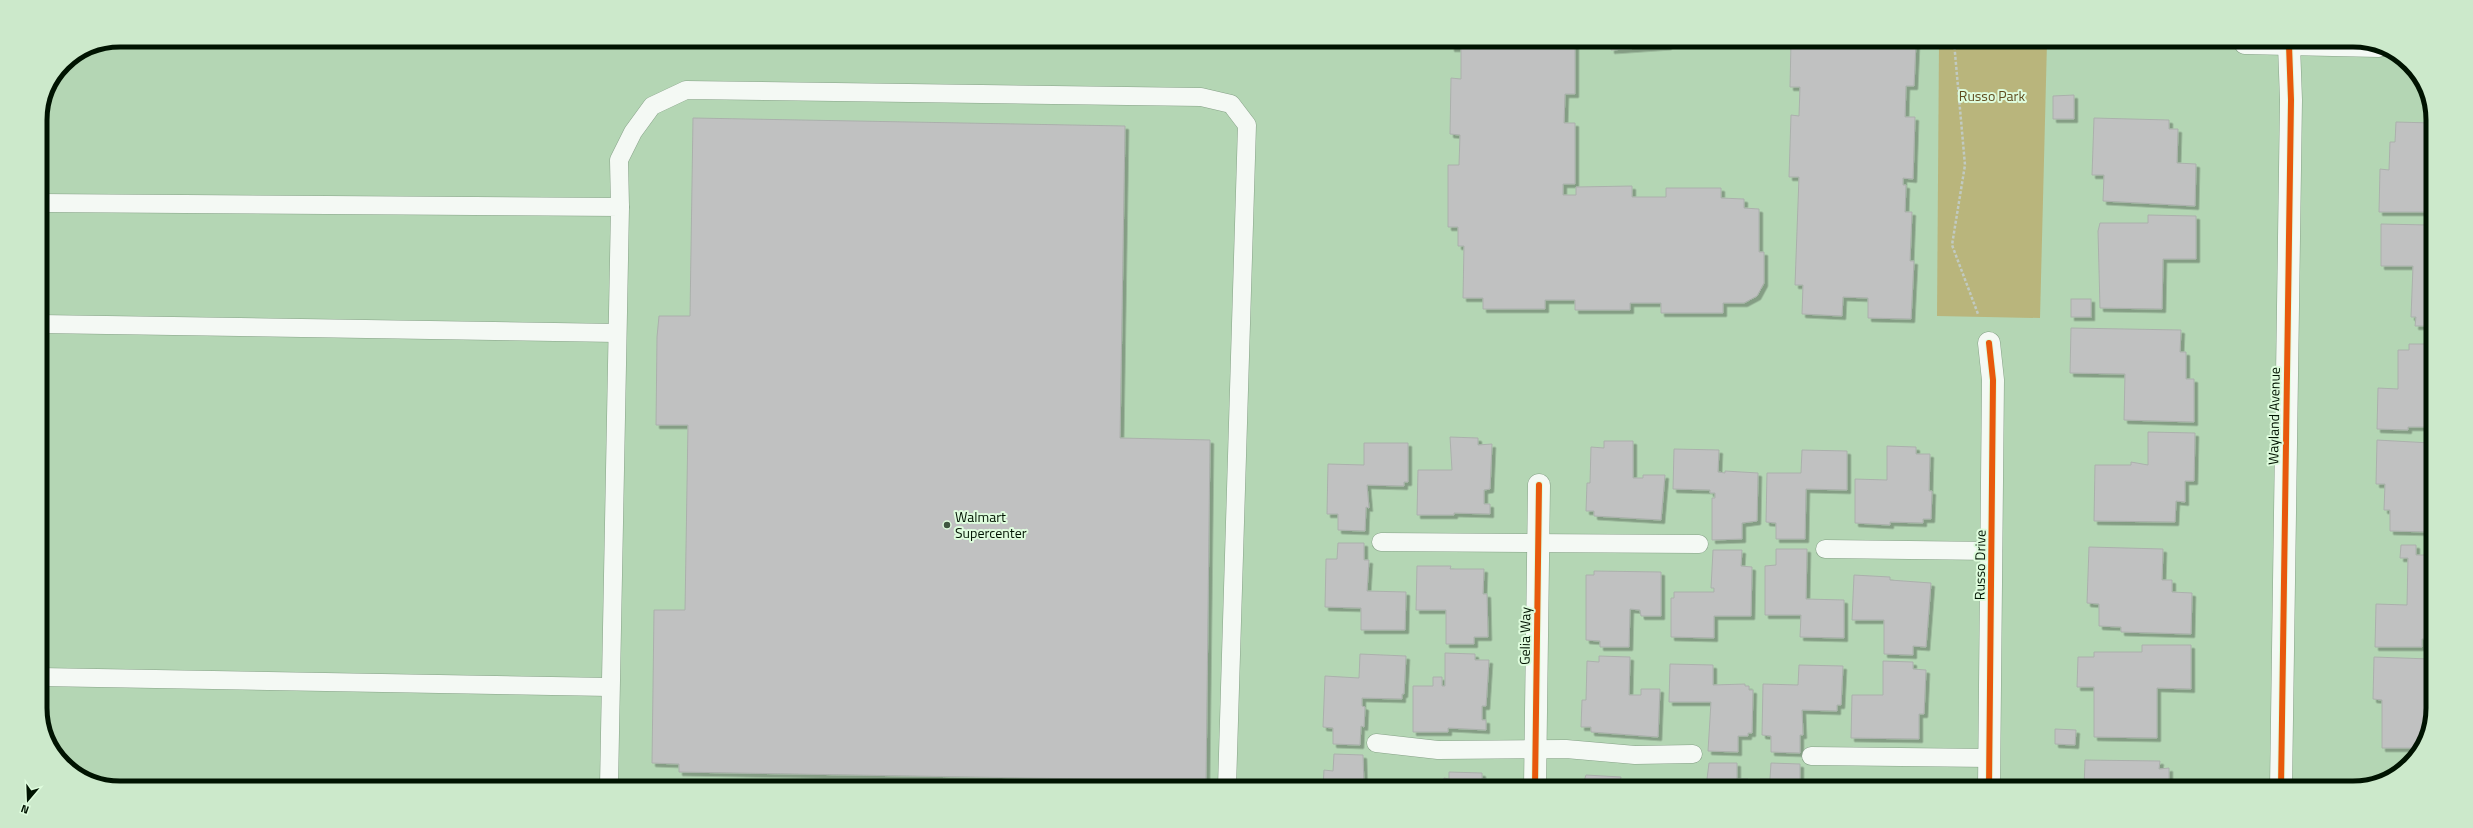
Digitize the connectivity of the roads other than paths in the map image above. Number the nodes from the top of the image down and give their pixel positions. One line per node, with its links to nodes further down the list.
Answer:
1 (2289, 47): 24 (street, Wayland Avenue)
2 (47, 203): 3 (lane)
3 (620, 207): 5 (lane); 21 (lane)
4 (47, 324): 5 (lane)
5 (617, 333): 14 (lane)
6 (1989, 344): 12 (street, Russo Drive)
7 (1539, 485): 9 (street, Gelia Way)
8 (1381, 542): 9 (lane)
9 (1538, 543): 10 (lane); 16 (street, Gelia Way)
10 (1699, 544)
11 (1825, 549): 12 (lane)
12 (1993, 551): 19 (street, Russo Drive)
13 (47, 677): 14 (lane)
14 (610, 687): 20 (lane)
15 (1376, 743): 16 (lane)
16 (1536, 750): 17 (lane); 22 (street, Gelia Way)
17 (1693, 754)
18 (1810, 756): 19 (lane)
19 (1990, 758): 23 (street, Russo Drive)
20 (609, 781)
21 (1228, 781)
22 (1535, 781)
23 (1990, 781)
24 (2282, 781)

